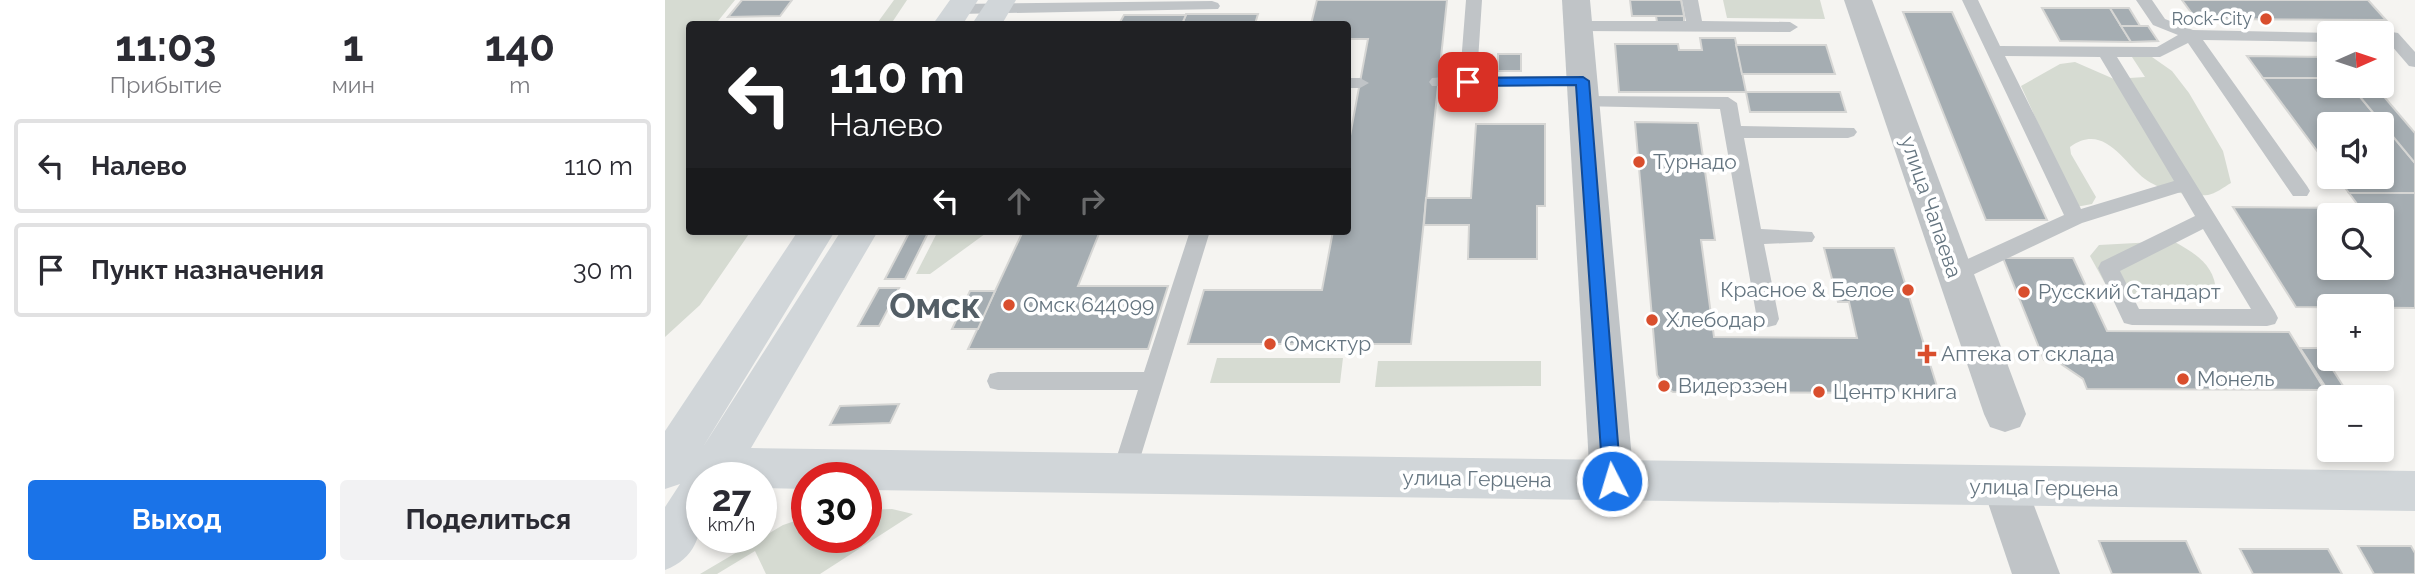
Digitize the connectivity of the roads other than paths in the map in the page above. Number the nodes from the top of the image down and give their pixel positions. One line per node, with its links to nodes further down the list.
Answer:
1 (1474, 0): 22 (lane)
2 (1690, 0): 11 (lane)
3 (1859, 0): 35 (street, улица Чапаева)
4 (1970, 0): 18 (lane)
5 (2144, 0): 13 (lane)
6 (1120, 4): 7 (lane); 9 (lane)
7 (1212, 6)
8 (957, 11): 9 (lane)
9 (995, 11)
10 (1577, 13): 11 (lane); 23 (street)
11 (1695, 26): 12 (lane)
12 (1790, 27)
13 (2191, 36): 14 (lane); 19 (lane); 27 (lane)
14 (2317, 37)
15 (2394, 37): 16 (lane)
16 (2415, 37)
17 (2394, 43): 20 (lane)
18 (1995, 51): 19 (lane); 28 (lane)
19 (2106, 52): 26 (lane)
20 (2415, 62)
21 (1438, 82): 22 (lane)
22 (1468, 82): 23 (lane)
23 (1584, 91): 24 (lane); 45 (street)
24 (1733, 132): 25 (lane); 33 (lane)
25 (1848, 132)
26 (2186, 184): 28 (lane); 29 (lane)
27 (2300, 191)
28 (2075, 218): 35 (lane)
29 (2207, 218): 29 (lane)
30 (815, 235): 40 (main road)
31 (857, 235): 41 (main road)
32 (1199, 235): 38 (lane)
33 (1752, 236): 34 (lane); 36 (lane)
34 (1805, 237)
35 (1955, 274): 39 (street, улица Чапаева)
36 (1768, 318)
37 (998, 381): 38 (lane)
38 (1153, 381): 43 (lane)
39 (2005, 414)
40 (693, 462)
41 (695, 462)
42 (777, 473): 43 (main road, улица Герцена)
43 (1123, 475): 45 (main road, улица Герцена)
44 (686, 479): 48 (main road)
45 (1612, 481): 46 (main road, улица Герцена)
46 (2005, 488): 47 (main road, улица Герцена); 49 (street)
47 (2415, 491)
48 (665, 548)
49 (2036, 574)

